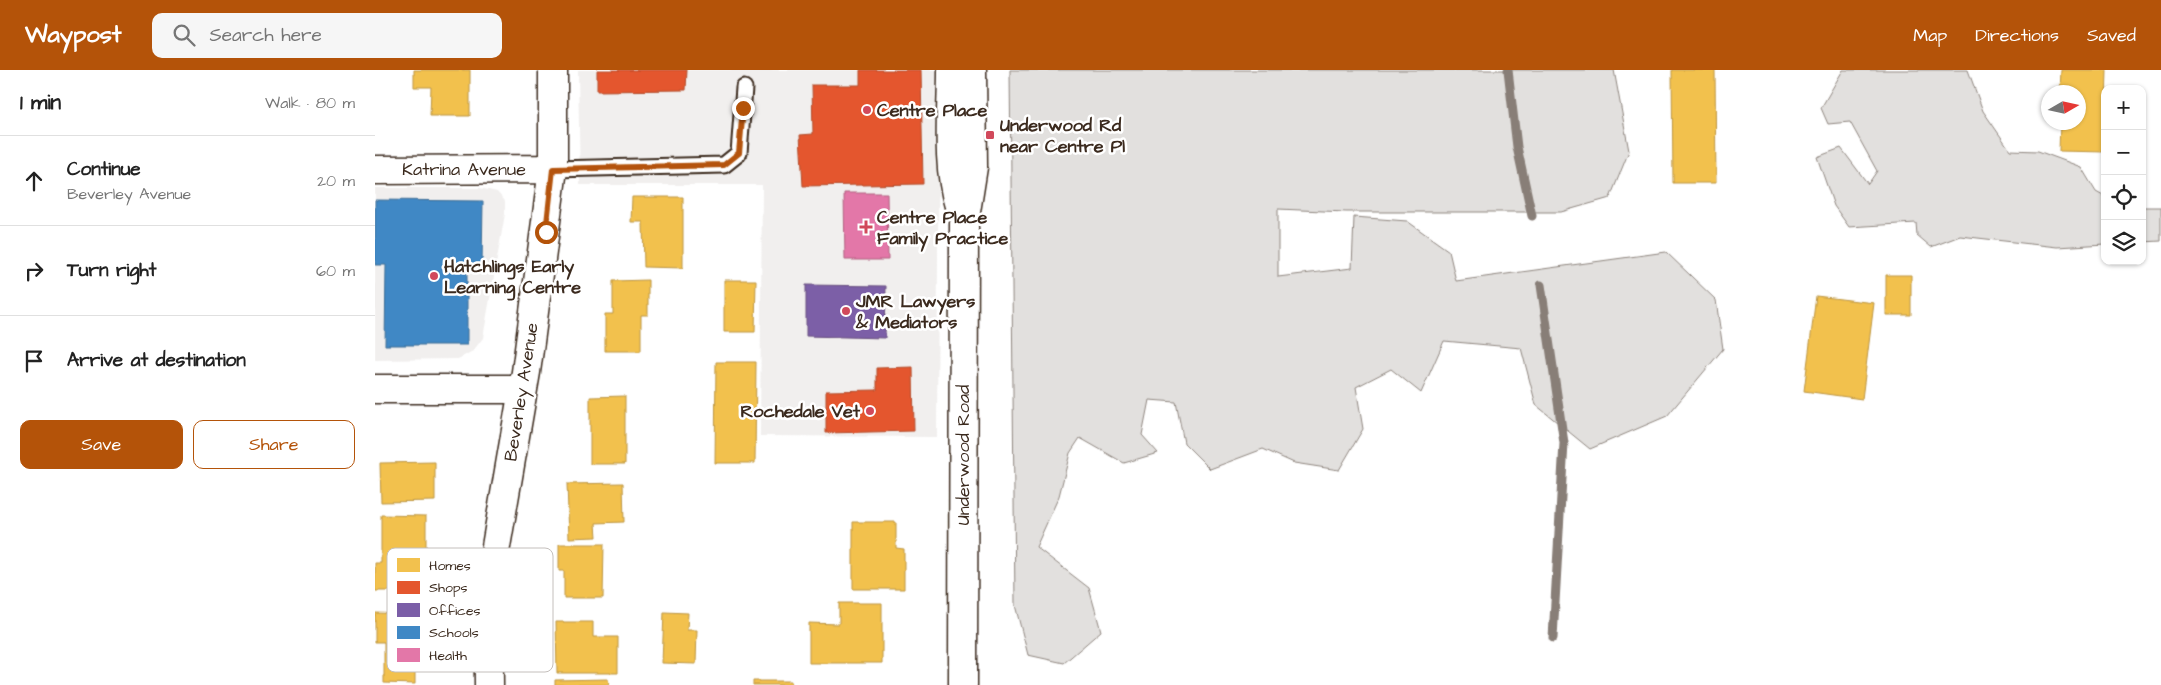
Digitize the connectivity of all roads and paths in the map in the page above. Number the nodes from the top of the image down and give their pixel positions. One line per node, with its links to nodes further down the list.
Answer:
1 (553, 70): 5 (street, Beverley Avenue)
2 (952, 70): 7 (street, Underwood Road)
3 (971, 70): 7 (street, Underwood Road)
4 (744, 88): 5 (lane)
5 (553, 169): 6 (street, Katrina Avenue); 9 (street, Beverley Avenue)
6 (375, 170)
7 (964, 224): 13 (street, Underwood Road)
8 (375, 389): 9 (street)
9 (522, 389): 10 (street, Beverley Avenue)
10 (496, 548)
11 (489, 672): 12 (street, Beverley Avenue)
12 (489, 685)
13 (963, 685)

